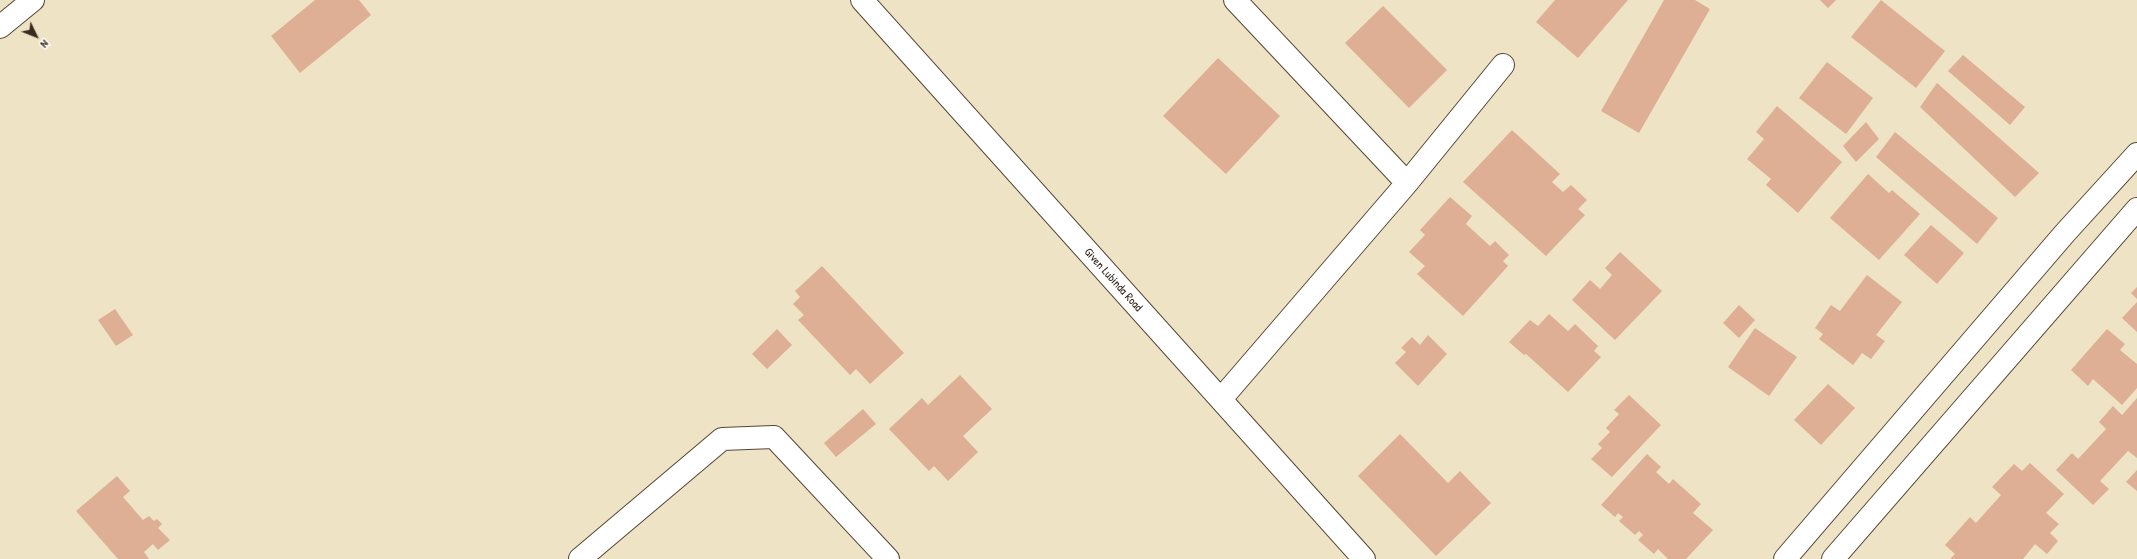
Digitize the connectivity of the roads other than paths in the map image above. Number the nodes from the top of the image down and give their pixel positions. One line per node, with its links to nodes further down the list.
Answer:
1 (33, 0): 4 (street)
2 (862, 0): 9 (street, Given Lubinda Road)
3 (1235, 0): 7 (street)
4 (0, 27)
5 (1503, 66): 7 (street)
6 (2137, 154): 13 (street)
7 (1406, 183): 9 (street)
8 (2137, 209): 14 (street)
9 (1221, 399): 10 (street, Given Lubinda Road)
10 (1360, 558)
11 (580, 559): 12 (street)
12 (888, 559)
13 (1785, 559)
14 (1833, 559)

